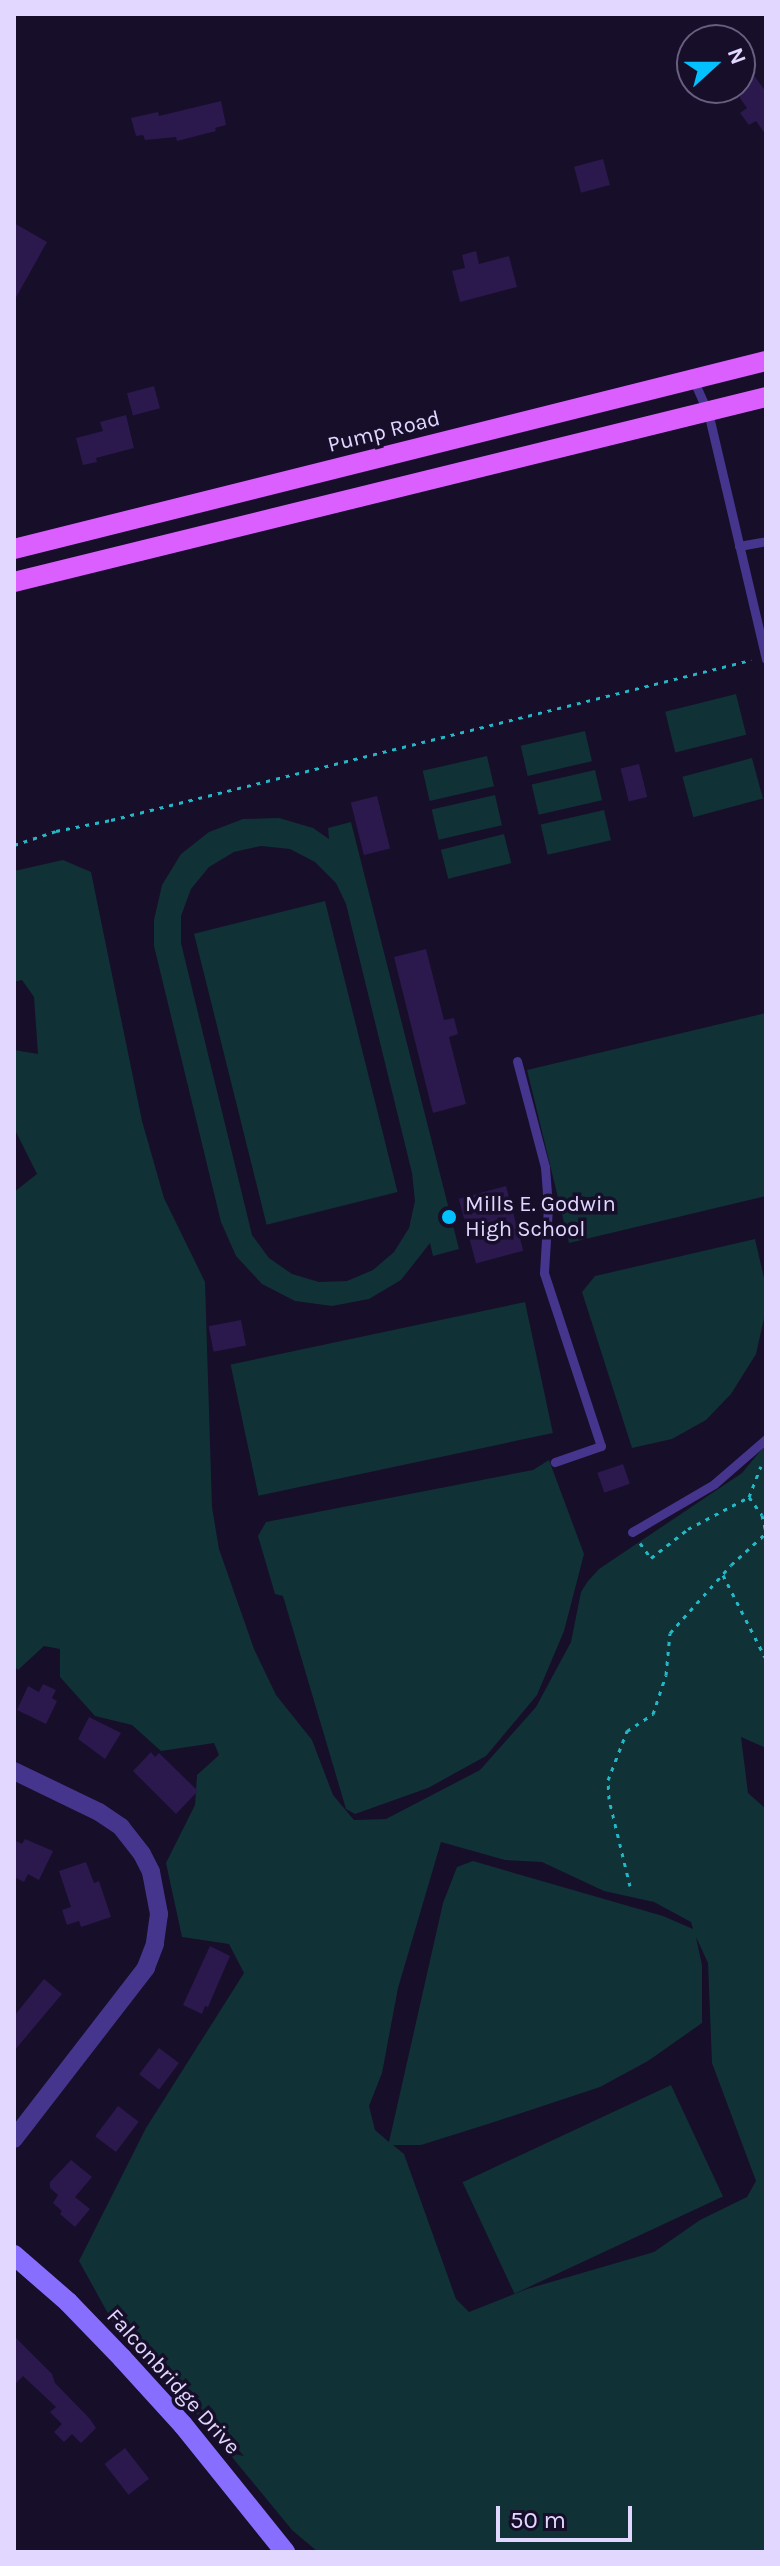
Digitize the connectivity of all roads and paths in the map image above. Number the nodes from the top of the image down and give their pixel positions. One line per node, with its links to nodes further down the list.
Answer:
1 (766, 361): 2 (main road, Pump Road)
2 (693, 379): 4 (lane); 7 (main road, Pump Road)
3 (766, 397): 4 (main road)
4 (708, 412): 6 (lane); 8 (main road)
5 (766, 541): 6 (lane)
6 (739, 546): 9 (lane)
7 (14, 549)
8 (14, 582)
9 (766, 657): 10 (path)
10 (14, 845)
11 (517, 1061): 13 (lane)
12 (766, 1439): 16 (lane)
13 (555, 1462)
14 (761, 1466): 15 (path)
15 (749, 1497): 16 (path); 17 (path)
16 (632, 1532)
17 (766, 1533): 18 (path)
18 (723, 1575): 19 (path); 21 (path)
19 (766, 1659)
20 (14, 1771): 22 (street)
21 (630, 1886)
22 (14, 2139)
23 (14, 2255): 24 (street, Falconbridge Drive)
24 (285, 2552)

